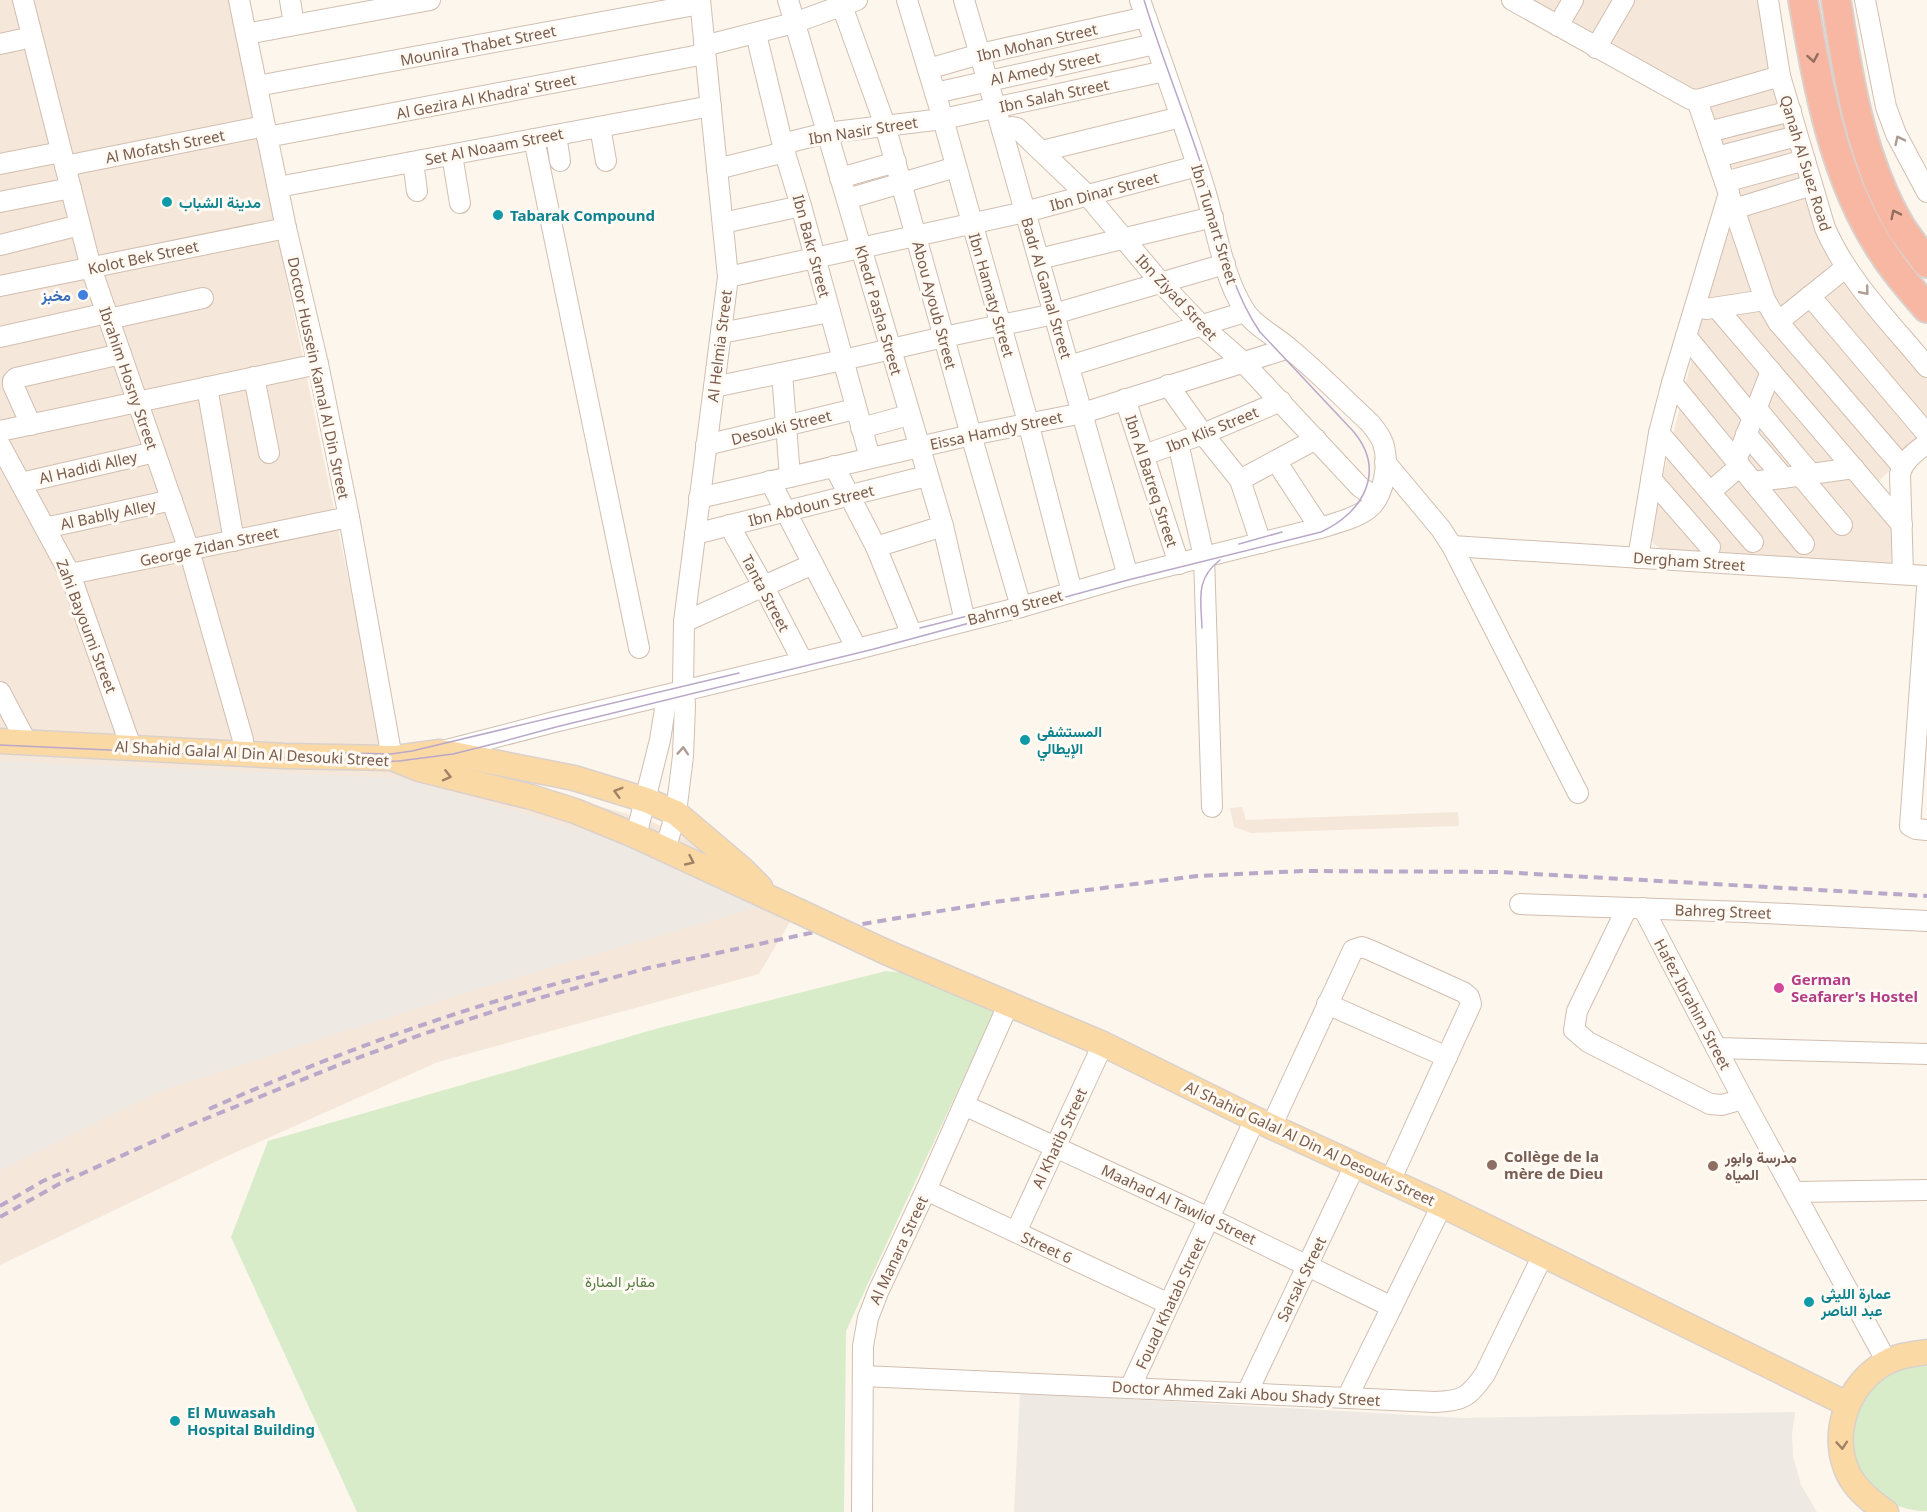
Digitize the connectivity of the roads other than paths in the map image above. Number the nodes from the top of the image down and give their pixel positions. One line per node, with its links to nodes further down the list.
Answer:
1 (23, 0): 23 (street, Ibrahim Hosny Street)
2 (239, 0): 21 (street, Doctor Hussein Kamal Al Din Street)
3 (290, 0): 19 (street)
4 (425, 0): 19 (street)
5 (788, 0): 18 (street, Khedr Pasha Street)
6 (907, 0): 29 (street, Ibn Hamaty Street)
7 (1573, 0): 20 (street)
8 (1624, 0): 26 (street)
9 (1768, 0): 31 (street, Qanah Al Suez Road)
10 (1803, 0): 101 (highway, one-way to 101)
11 (1836, 0): 90 (highway, one-way to 11)
12 (1865, 0): 61 (street, one-way to 12)
13 (970, 1): 28 (street, Badr Al Gamal Street)
14 (700, 2): 27 (street, Al Helmia Street); 33 (street, Mounira Thabet Street)
15 (1520, 2): 20 (street)
16 (850, 3): 18 (street, Al Gezira Al Khadra' Street); 41 (street, Abou Ayoub Street)
17 (1143, 9): 25 (street, Ibn Tumart Street); 28 (street, Ibn Mohan Street)
18 (794, 23): 22 (street, Al Gezira Al Khadra' Street); 46 (street, Khedr Pasha Street)
19 (294, 25): 21 (street)
20 (1558, 26): 26 (street)
21 (246, 34): 33 (street, Doctor Hussein Kamal Al Din Street)
22 (756, 34): 27 (street, Al Gezira Al Khadra' Street); 50 (street, Ibn Bakr Street)
23 (32, 37): 24 (street); 54 (street, Ibrahim Hosny Street)
24 (0, 44)
25 (1155, 44): 30 (street, Ibn Tumart Street); 32 (street, Al Amedy Street)
26 (1596, 48): 35 (street)
27 (705, 50): 36 (street, Al Helmia Street); 44 (street, Al Gezira Al Khadra' Street)
28 (980, 54): 29 (street, Ibn Mohan Street); 32 (street, Badr Al Gamal Street)
29 (928, 69): 34 (street, Ibn Hamaty Street)
30 (1165, 71): 37 (street, Ibn Salah Street); 39 (street, Ibn Tumart Street)
31 (1780, 76): 35 (street); 38 (street, Qanah Al Suez Road)
32 (988, 81): 34 (street, Al Amedy Street); 37 (street, Badr Al Gamal Street)
33 (257, 86): 44 (street, Doctor Hussein Kamal Al Din Street)
34 (935, 93): 40 (street, Ibn Hamaty Street)
35 (1697, 100): 45 (street)
36 (711, 106): 42 (street, Set Al Noaam Street); 64 (street, Al Helmia Street)
37 (996, 107): 40 (street, Ibn Salah Street); 43 (street, Badr Al Gamal Street)
38 (1791, 111): 45 (street); 48 (street, Qanah Al Suez Road)
39 (1181, 117): 51 (street); 62 (street, Ibn Tumart Street)
40 (943, 118): 41 (street, Ibn Nasir Street); 63 (street, Ibn Hamaty Street)
41 (885, 125): 46 (street, Ibn Nasir Street); 59 (street, Abou Ayoub Street)
42 (600, 127): 47 (street, Set Al Noaam Street); 57 (street)
43 (1002, 130): 51 (street, Ibn Ziyad Street); 78 (street, Badr Al Gamal Street)
44 (266, 132): 54 (street, Al Mofatsh Street); 68 (street, Doctor Hussein Kamal Al Din Street)
45 (1708, 132): 53 (street)
46 (826, 133): 50 (street, Ibn Nasir Street); 65 (street, Khedr Pasha Street)
47 (556, 135): 49 (street, Set Al Noaam Street); 56 (street)
48 (1797, 136): 53 (street); 55 (street, Qanah Al Suez Road)
49 (534, 139): 52 (street, Set Al Noaam Street); 206 (street)
50 (784, 150): 64 (street, Ibn Nasir Street); 77 (street, Ibn Bakr Street)
51 (1042, 151): 73 (street, Ibn Ziyad Street)
52 (452, 154): 58 (street, Set Al Noaam Street); 76 (street)
53 (1717, 157): 72 (street)
54 (63, 159): 60 (street, Al Mofatsh Street); 69 (street, Ibrahim Hosny Street)
55 (1805, 160): 67 (street, Qanah Al Suez Road); 72 (street)
56 (560, 161)
57 (606, 161)
58 (413, 162): 68 (street, Set Al Noaam Street); 70 (street)
59 (896, 162): 65 (street); 66 (street, Abou Ayoub Street)
60 (0, 164)
61 (1920, 164): 71 (street)
62 (1197, 166): 73 (street, Ibn Dinar Street); 79 (street, Ibn Tumart Street)
63 (956, 167): 66 (street); 81 (street, Ibn Hamaty Street)
64 (717, 169): 80 (street, Al Helmia Street)
65 (840, 178): 74 (street, Khedr Pasha Street)
66 (902, 183): 74 (street); 84 (street, Abou Ayoub Street)
67 (1812, 185): 72 (street); 93 (street, Qanah Al Suez Road)
68 (278, 187): 83 (street, Doctor Hussein Kamal Al Din Street)
69 (70, 188): 75 (street); 82 (street, Ibrahim Hosny Street)
70 (417, 191)
71 (1927, 192)
72 (1729, 195): 99 (street); 102 (street)
73 (1088, 196): 78 (street, Ibn Dinar Street); 85 (street, Ibn Ziyad Street)
74 (847, 200): 87 (street, Khedr Pasha Street)
75 (0, 202)
76 (460, 203)
77 (801, 206): 80 (street); 88 (street, Ibn Bakr Street)
78 (1025, 212): 81 (street, Ibn Dinar Street); 89 (street, Badr Al Gamal Street)
79 (1213, 217): 85 (street); 91 (street, Ibn Tumart Street)
80 (723, 224): 94 (street, Al Helmia Street)
81 (972, 224): 84 (street, Ibn Dinar Street); 108 (street, Ibn Hamaty Street)
82 (80, 225): 86 (street); 92 (street, Ibrahim Hosny Street)
83 (286, 228): 92 (street, Kolot Bek Street); 119 (street, Doctor Hussein Kamal Al Din Street)
84 (916, 236): 87 (street, Ibn Dinar Street); 113 (street, Abou Ayoub Street)
85 (1123, 239): 89 (street); 95 (street, Ibn Ziyad Street)
86 (0, 246)
87 (861, 248): 88 (street, Ibn Dinar Street); 115 (street, Khedr Pasha Street)
88 (816, 258): 94 (street, Ibn Dinar Street); 103 (street, Ibn Bakr Street)
89 (1038, 259): 105 (street, Badr Al Gamal Street)
90 (1927, 263)
91 (1225, 264): 95 (street); 104 (street, Ibn Tumart Street)
92 (91, 268): 96 (street, Kolot Bek Street); 106 (street, Ibrahim Hosny Street)
93 (1845, 268): 97 (street); 121 (street, Qanah Al Suez Road, one-way to 121)
94 (728, 277): 110 (street, Al Helmia Street)
95 (1161, 283): 105 (street); 109 (street, Ibn Ziyad Street)
96 (0, 286)
97 (1810, 296): 107 (street); 143 (street)
98 (203, 298): 106 (street)
99 (1765, 300): 100 (street); 107 (street)
100 (1717, 308): 102 (street); 122 (street)
101 (1927, 308)
102 (1695, 310): 111 (street)
103 (830, 312): 110 (street); 117 (street, Ibn Bakr Street)
104 (1245, 312): 109 (street); 114 (street, Ibn Tumart Street)
105 (1054, 315): 108 (street); 120 (street, Badr Al Gamal Street)
106 (108, 316): 112 (street); 116 (street, Ibrahim Hosny Street)
107 (1778, 321): 159 (street)
108 (1000, 326): 113 (street); 136 (street, Ibn Hamaty Street)
109 (1201, 326): 118 (street, Ibn Ziyad Street); 120 (street)
110 (721, 333): 128 (street, Al Helmia Street)
111 (1686, 336): 125 (street); 135 (street)
112 (0, 337)
113 (944, 337): 115 (street); 144 (street, Abou Ayoub Street)
114 (1289, 348): 118 (street, Eissa Hamdy Street); 156 (street, Ibn Tumart Street)
115 (890, 350): 117 (street); 134 (street, Khedr Pasha Street)
116 (121, 354): 131 (street, Ibrahim Hosny Street); 137 (street)
117 (843, 360): 123 (street); 132 (street, Ibn Bakr Street)
118 (1242, 361): 126 (street, Eissa Hamdy Street); 130 (street, Ibn Ziyad Street)
119 (318, 364): 124 (street); 175 (street, Doctor Hussein Kamal Al Din Street)
120 (1069, 366): 133 (street, Badr Al Gamal Street)
121 (1927, 367)
122 (1771, 371): 135 (street); 160 (street)
123 (782, 373): 128 (street); 138 (street)
124 (254, 377): 127 (street); 152 (street)
125 (1672, 383): 141 (street); 157 (street)
126 (1168, 385): 129 (street, Eissa Hamdy Street); 142 (street)
127 (207, 387): 131 (street); 183 (street)
128 (714, 387): 149 (street, Al Helmia Street)
129 (1125, 399): 133 (street, Eissa Hamdy Street); 153 (street, Ibn Al Batreq Street)
130 (1281, 401): 142 (street, Ibn Klis Street); 145 (street, Ibn Ziyad Street)
131 (138, 402): 137 (street); 151 (street, Ibrahim Hosny Street)
132 (855, 409): 138 (street, Desouki Street); 139 (street, Ibn Bakr Street)
133 (1083, 413): 136 (street, Eissa Hamdy Street); 197 (street, Badr Al Gamal Street)
134 (909, 415): 139 (street); 150 (street, Khedr Pasha Street)
135 (1752, 420): 157 (street); 162 (street); 162 (street)
136 (1028, 422): 144 (street, Eissa Hamdy Street); 201 (street, Ibn Hamaty Street)
137 (31, 425): 140 (street)
138 (786, 425): 149 (street, Desouki Street); 163 (street)
139 (861, 428): 154 (street, Ibn Bakr Street)
140 (0, 431)
141 (1659, 433): 166 (street); 169 (street)
142 (1203, 434): 146 (street, Ibn Klis Street); 165 (street)
143 (1927, 434)
144 (971, 435): 150 (street, Eissa Hamdy Street); 202 (street, Abou Ayoub Street)
145 (1316, 439): 155 (street); 172 (street, Ibn Ziyad Street)
146 (1178, 443): 153 (street, Ibn Klis Street); 191 (street)
147 (1927, 443): 159 (street)
148 (0, 445): 164 (street, Zahi Bayoumi Street)
149 (706, 445): 171 (street, Al Helmia Street)
150 (919, 446): 154 (street, Eissa Hamdy Street); 161 (street, Khedr Pasha Street)
151 (155, 452): 164 (street, Al Hadidi Alley); 173 (street, Ibrahim Hosny Street)
152 (269, 453)
153 (1144, 455): 194 (street, Ibn Al Batreq Street)
154 (870, 458): 158 (street, Eissa Hamdy Street)
155 (1276, 461): 165 (street); 181 (street)
156 (1386, 462): 172 (street, Ibn Tumart Street); 187 (street)
157 (1738, 464): 168 (street); 169 (street)
158 (834, 466): 163 (street, Eissa Hamdy Street); 170 (street)
159 (1902, 466): 178 (street)
160 (1854, 468): 162 (street); 178 (street)
161 (927, 476): 170 (street, Ibn Abdoun Street); 179 (street, Khedr Pasha Street)
162 (1798, 476): 168 (street); 177 (street)
163 (790, 477): 167 (street, Eissa Hamdy Street)
164 (12, 480): 180 (street, Zahi Bayoumi Street)
165 (1240, 480): 185 (street)
166 (1651, 480): 189 (street); 192 (street)
167 (770, 481): 171 (street, Eissa Hamdy Street); 174 (street)
168 (1753, 482): 186 (street)
169 (1710, 492): 184 (street)
170 (848, 495): 174 (street, Ibn Abdoun Street); 188 (street)
171 (699, 498): 182 (street, Al Helmia Street)
172 (1377, 498): 181 (street, Bahrng Street)
173 (172, 500): 180 (street, Al Bablly Alley); 190 (street, Ibrahim Hosny Street)
174 (785, 511): 176 (street, Ibn Abdoun Street); 193 (street)
175 (349, 517): 183 (street, George Zidan Street); 218 (street, Doctor Hussein Kamal Al Din Street)
176 (729, 525): 182 (street, Ibn Abdoun Street); 199 (street, Tanta Street)
177 (1842, 525)
178 (1902, 525): 196 (street)
179 (943, 526): 188 (street); 203 (street, Khedr Pasha Street)
180 (45, 528): 195 (street, Zahi Bayoumi Street)
181 (1320, 528): 185 (street, Bahrng Street)
182 (695, 534): 204 (street, Al Helmia Street)
183 (234, 541): 190 (street, George Zidan Street)
184 (1752, 542)
185 (1261, 543): 191 (street, Bahrng Street)
186 (1804, 544)
187 (1452, 546): 192 (street, Dergham Street); 219 (street)
188 (876, 547): 205 (street)
189 (1710, 547)
190 (189, 550): 195 (street, George Zidan Street); 217 (street, Ibrahim Hosny Street)
191 (1204, 557): 194 (street, Bahrng Street); 221 (street)
192 (1638, 558): 196 (street, Dergham Street)
193 (813, 564): 199 (street); 207 (street)
194 (1179, 564): 197 (street, Bahrng Street)
195 (70, 574): 215 (street, Zahi Bayoumi Street)
196 (1903, 574): 198 (street, Dergham Street)
197 (1128, 576): 201 (street, Bahrng Street)
198 (1927, 576)
199 (764, 587): 204 (street); 209 (street, Tanta Street)
200 (1927, 588): 208 (street)
201 (1072, 592): 202 (street, Bahrng Street)
202 (1021, 607): 203 (street, Bahrng Street)
203 (965, 621): 205 (street, Bahrng Street)
204 (684, 622): 211 (street, Al Helmia Street)
205 (912, 634): 207 (street, Bahrng Street)
206 (639, 648)
207 (857, 649): 209 (street, Bahrng Street)
208 (1924, 660): 214 (street)
209 (803, 662): 211 (street, Bahrng Street)
210 (0, 692): 213 (street)
211 (675, 693): 216 (street, Bahrng Street); 220 (street); 222 (street, one-way to 211)
212 (0, 741): 213 (main road, Al Shahid Galal Al Din Al Desouki Street)
213 (27, 743): 215 (main road, Al Shahid Galal Al Din Al Desouki Street)
214 (1922, 746): 223 (street)
215 (131, 747): 217 (main road, Al Shahid Galal Al Din Al Desouki Street)
216 (440, 752): 218 (main road, Al Shahid Galal Al Din Al Desouki Street); 220 (main road, Al Shahid Galal Al Din Al Desouki Street, one-way to 216)
217 (242, 753): 218 (main road, Al Shahid Galal Al Din Al Desouki Street)
218 (392, 758): 224 (main road, Al Shahid Galal Al Din Al Desouki Street, one-way to 224)
219 (1578, 793)
220 (646, 800): 222 (main road, Al Shahid Galal Al Din Al Desouki Street); 224 (street)
221 (1212, 807)
222 (676, 813): 225 (street); 226 (main road, Al Shahid Galal Al Din Al Desouki Street)
223 (1927, 830)
224 (636, 836): 225 (main road, Al Shahid Galal Al Din Al Desouki Street)
225 (665, 850): 226 (main road, Al Shahid Galal Al Din Al Desouki Street, one-way to 226)
226 (767, 895): 231 (main road, Al Shahid Galal Al Din Al Desouki Street, bridge)
227 (1520, 904): 228 (street, Bahreg Street)
228 (1635, 908): 229 (street, Bahreg Street); 233 (street, Hafez Ibrahim Street); 236 (street)
229 (1927, 921)
230 (1327, 1004): 235 (street); 235 (street, Fouad Khatab Street); 238 (street, Fouad Khatab Street)
231 (1008, 1005): 232 (main road, Al Shahid Galal Al Din Al Desouki Street); 237 (street, Al Manara Street)
232 (1103, 1044): 238 (main road, Al Shahid Galal Al Din Al Desouki Street); 239 (street, Al Khatib Street)
233 (1716, 1048): 234 (street); 236 (street, Hafez Ibrahim Street)
234 (1927, 1054)
235 (1447, 1057): 241 (street)
236 (1743, 1099): 244 (street, Hafez Ibrahim Street)
237 (964, 1105): 239 (street, Maahad Al Tawlid Street); 242 (street, Al Manara Street)
238 (1263, 1123): 240 (main road, Al Shahid Galal Al Din Al Desouki Street); 246 (street, Fouad Khatab Street)
239 (1055, 1147): 246 (street, Maahad Al Tawlid Street); 247 (street, Al Khatib Street)
240 (1355, 1165): 241 (main road, Al Shahid Galal Al Din Al Desouki Street); 249 (street, Sarsak Street)
241 (1390, 1182): 245 (main road, Al Shahid Galal Al Din Al Desouki Street)
242 (926, 1190): 247 (street, Street 6); 254 (street, Al Manara Street)
243 (1927, 1190): 244 (street)
244 (1794, 1192): 253 (street, Hafez Ibrahim Street)
245 (1442, 1205): 248 (main road, Al Shahid Galal Al Din Al Desouki Street); 251 (street)
246 (1209, 1218): 249 (street, Maahad Al Tawlid Street); 250 (street, Fouad Khatab Street)
247 (1016, 1232): 250 (street, Street 6)
248 (1543, 1255): 257 (street, Doctor Ahmed Zaki Abou Shady Street); 258 (main road, Al Shahid Galal Al Din Al Desouki Street)
249 (1308, 1266): 251 (street, Maahad Al Tawlid Street); 256 (street, Sarsak Street)
250 (1169, 1304): 255 (street, Fouad Khatab Street)
251 (1392, 1307): 257 (street)
252 (1927, 1352): 253 (main road)
253 (1887, 1362): 258 (main road)
254 (863, 1376): 255 (street, Doctor Ahmed Zaki Abou Shady Street); 259 (street, Al Manara Street)
255 (1130, 1388): 256 (street, Doctor Ahmed Zaki Abou Shady Street)
256 (1246, 1394): 257 (street, Doctor Ahmed Zaki Abou Shady Street)
257 (1347, 1398)
258 (1847, 1404): 260 (main road, one-way to 260)
259 (862, 1512)
260 (1886, 1512)

